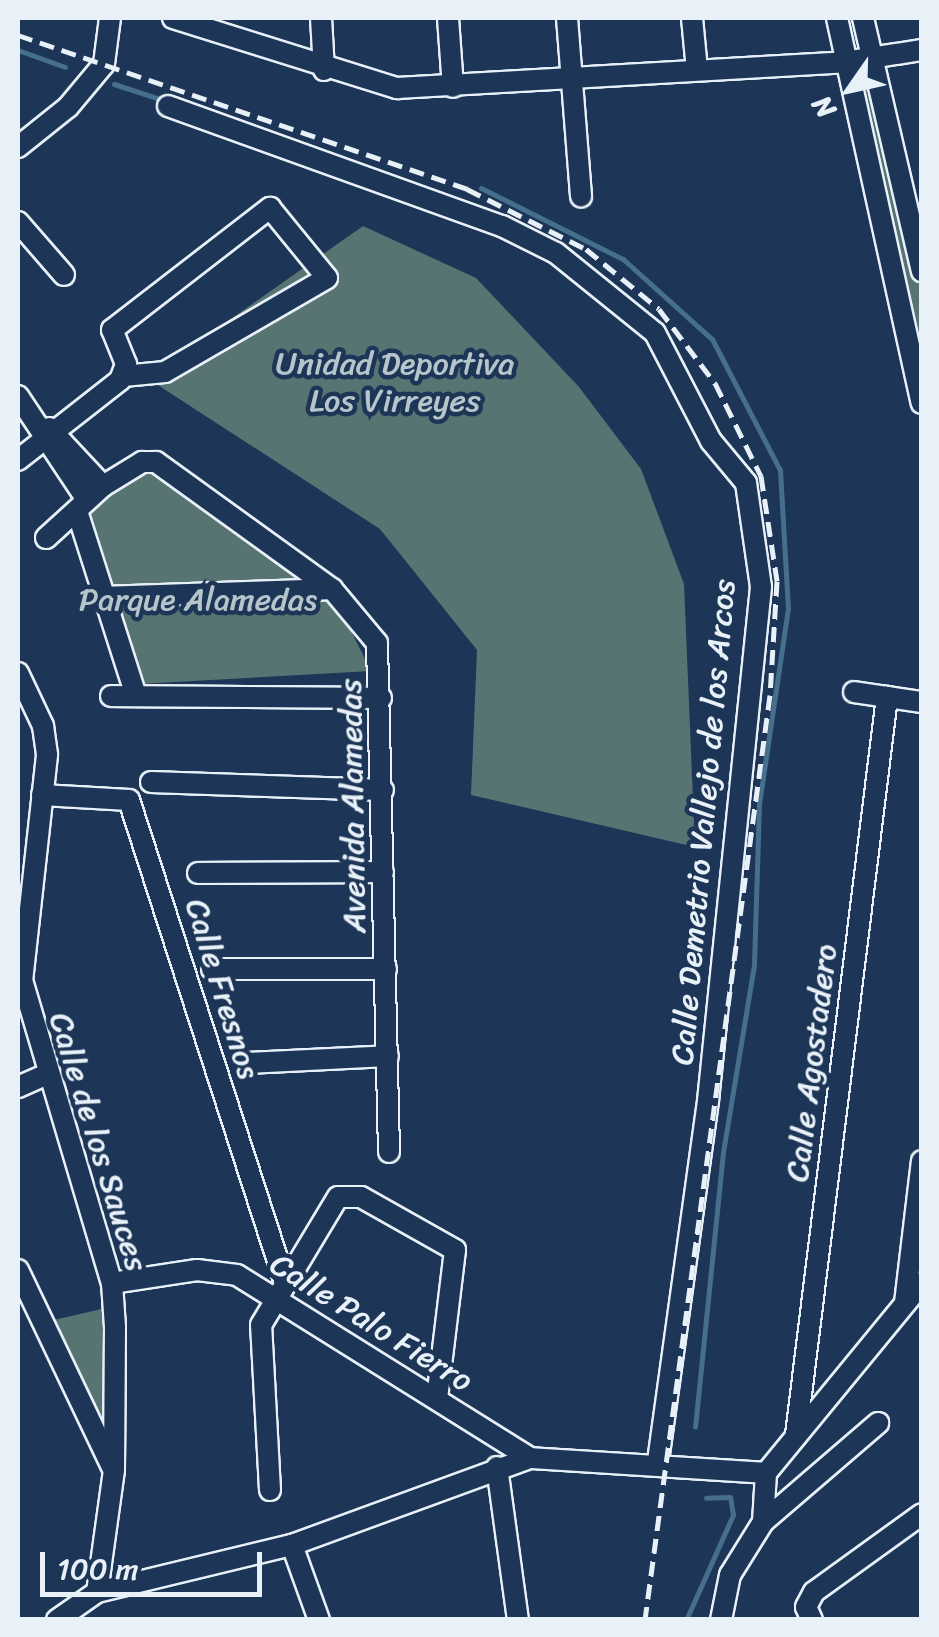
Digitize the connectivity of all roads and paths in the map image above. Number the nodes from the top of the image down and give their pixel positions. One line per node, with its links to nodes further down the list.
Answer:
1 (172, 18): 12 (street)
2 (322, 18): 12 (street)
3 (448, 18): 15 (street)
4 (567, 18): 14 (street)
5 (692, 18): 13 (street)
6 (836, 18): 11 (street)
7 (864, 18): 10 (street)
8 (113, 20): 17 (street)
9 (922, 50): 10 (street)
10 (872, 58): 11 (street); 20 (street)
11 (846, 62): 13 (street); 24 (street)
12 (324, 70): 15 (street)
13 (697, 70): 14 (street)
14 (572, 77): 15 (street); 18 (street)
15 (453, 87)
16 (168, 106): 61 (street, Calle Demetrio Vallejo de los Arcos)
17 (18, 147)
18 (582, 196)
19 (18, 222): 21 (street)
20 (922, 271)
21 (64, 275)
22 (122, 376): 22 (street); 25 (street)
23 (18, 396): 25 (street)
24 (922, 403)
25 (48, 433): 26 (street); 27 (street)
26 (18, 460)
27 (89, 499): 28 (street, Avenida Alamedas); 29 (street, Avenida Alamedas); 30 (street)
28 (46, 538)
29 (332, 589): 30 (street); 35 (street, Avenida Alamedas)
30 (104, 596): 34 (street)
31 (18, 673): 40 (street, Calle de los Sauces)
32 (854, 692): 36 (street)
33 (111, 696): 34 (street)
34 (136, 696): 35 (street)
35 (381, 698): 39 (street, Avenida Alamedas)
36 (887, 698): 37 (street); 59 (street, Calle Agostadero)
37 (922, 702)
38 (152, 782): 39 (street)
39 (383, 790): 41 (street, Avenida Alamedas)
40 (42, 794): 43 (street, Calle de los Sauces); 55 (street, Calle Fresnos)
41 (383, 872): 42 (street); 45 (street, Avenida Alamedas)
42 (198, 873)
43 (24, 884): 48 (street, Calle de los Sauces)
44 (212, 969): 45 (street)
45 (386, 969): 46 (street, Avenida Alamedas)
46 (388, 1056): 47 (street); 50 (street, Avenida Alamedas)
47 (247, 1063)
48 (45, 1075): 49 (street); 53 (street, Calle de los Sauces)
49 (18, 1087)
50 (389, 1152)
51 (922, 1162): 56 (street)
52 (18, 1270): 63 (street)
53 (112, 1283): 55 (street, Calle Palo Fierro); 63 (street, Calle de los Sauces)
54 (922, 1284): 56 (street)
55 (280, 1288): 57 (street, Calle Palo Fierro); 57 (street); 65 (street)
56 (904, 1305): 59 (street)
57 (438, 1399): 60 (street, Calle Palo Fierro)
58 (878, 1424): 67 (street)
59 (796, 1435): 64 (street)
60 (530, 1458): 61 (street); 62 (street)
61 (658, 1462): 64 (street)
62 (498, 1467): 68 (street); 72 (street)
63 (114, 1470): 69 (street, Calle de los Sauces)
64 (766, 1474): 67 (street)
65 (270, 1490)
66 (922, 1514): 74 (street)
67 (763, 1522): 73 (street)
68 (292, 1545): 69 (street); 71 (street)
69 (97, 1592): 70 (street)
70 (57, 1620)
71 (319, 1620)
72 (518, 1620)
73 (720, 1620)
74 (812, 1620)

